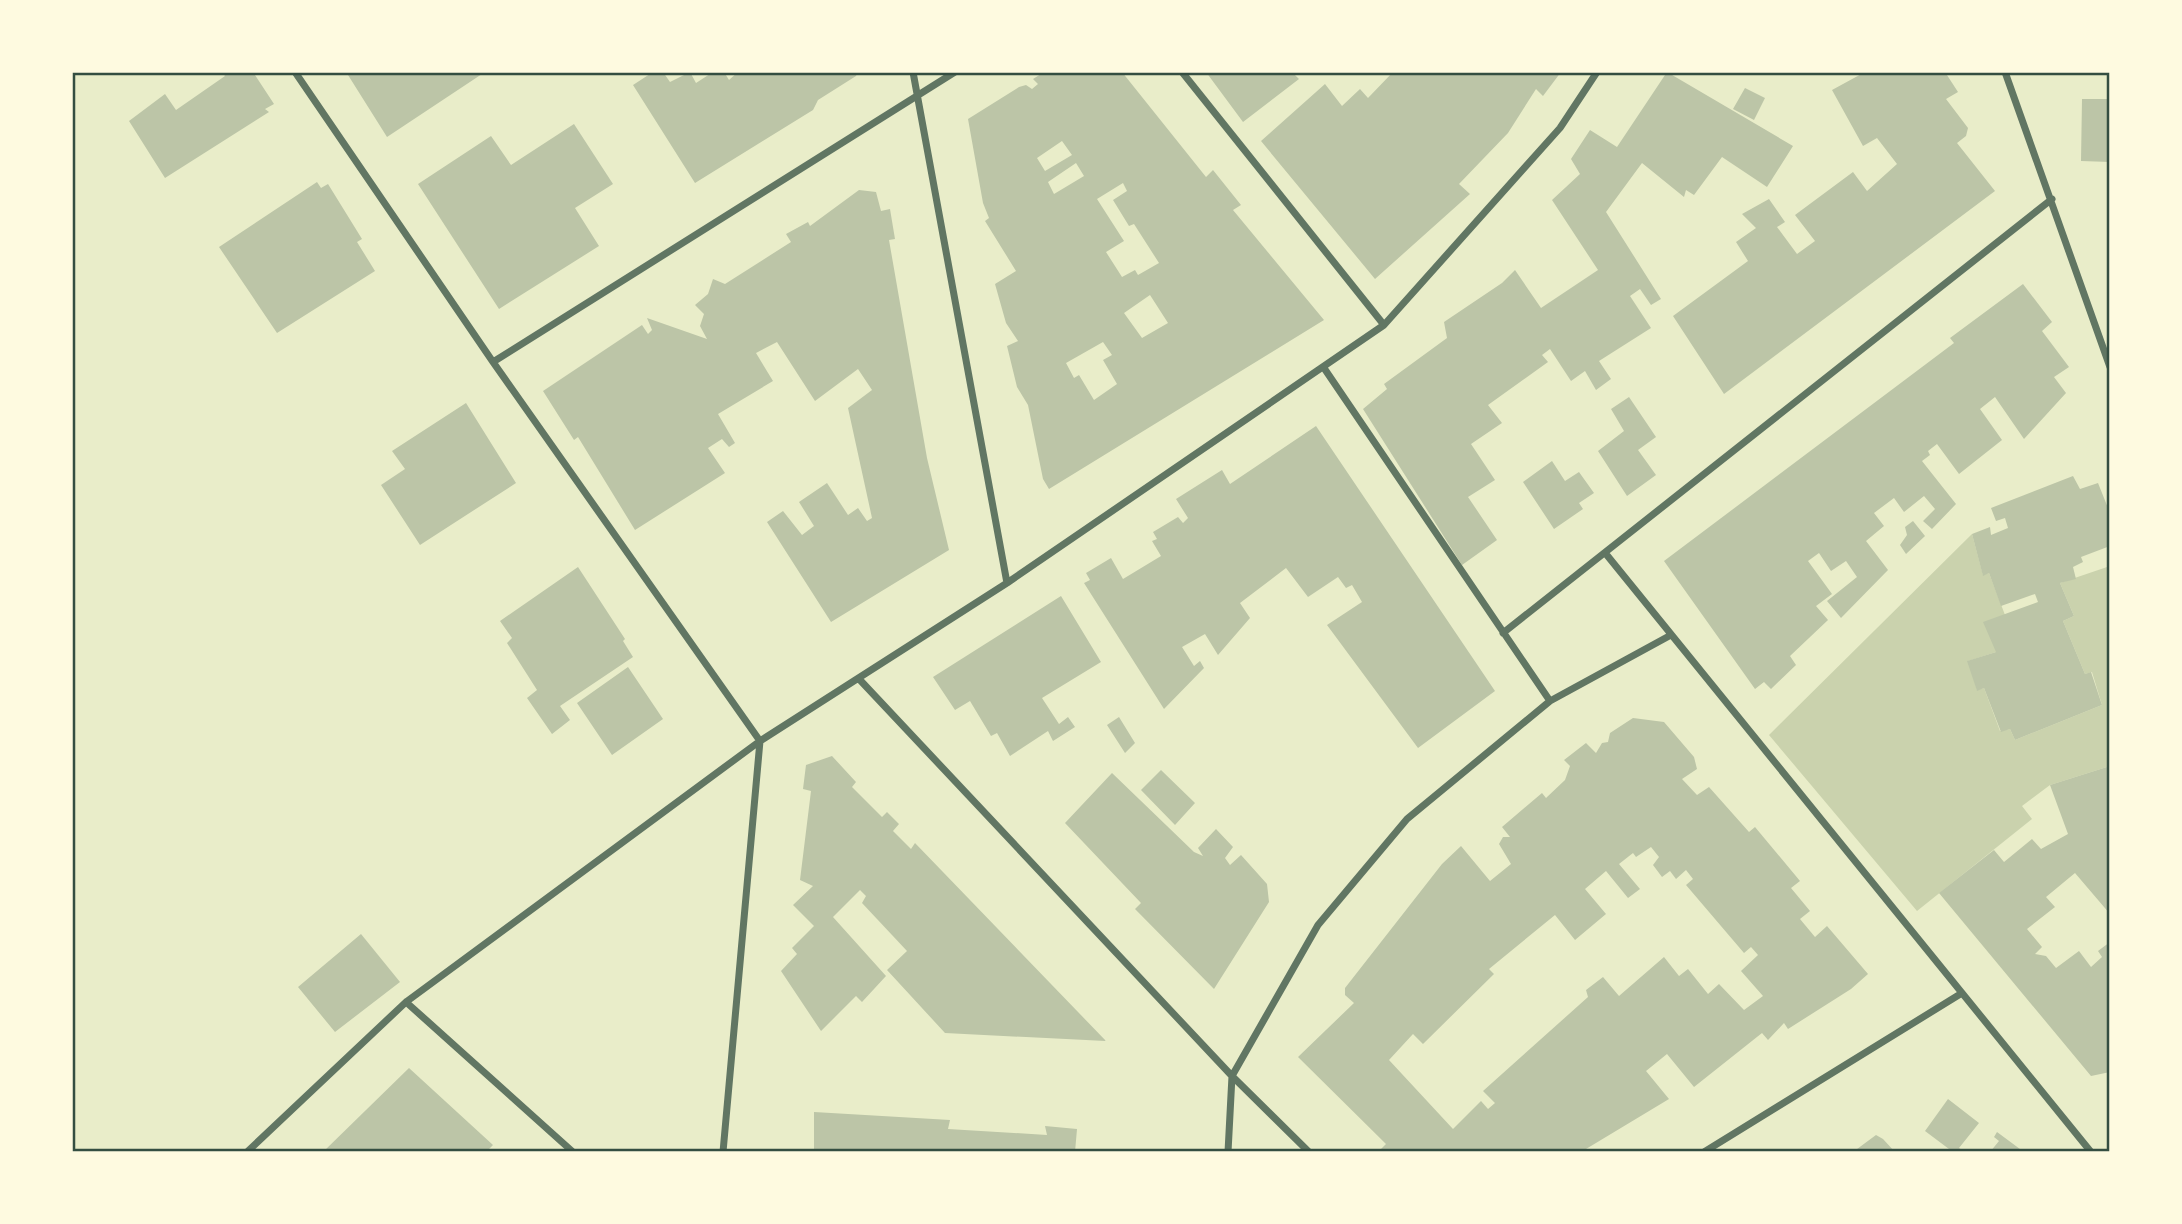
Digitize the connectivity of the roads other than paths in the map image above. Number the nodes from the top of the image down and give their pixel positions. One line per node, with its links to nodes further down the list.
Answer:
1 (295, 72): 10 (street)
2 (913, 72): 7 (street)
3 (955, 72): 7 (street)
4 (1182, 72): 9 (street)
5 (1597, 72): 9 (street)
6 (2005, 72): 8 (street)
7 (917, 95): 10 (street); 14 (street)
8 (2052, 199): 11 (street); 13 (street)
9 (1384, 325): 12 (street)
10 (493, 362): 19 (street)
11 (2110, 367)
12 (1324, 368): 14 (street); 15 (street)
13 (1605, 554): 15 (street); 16 (street)
14 (1007, 583): 17 (street)
15 (1503, 633): 18 (street)
16 (1671, 635): 18 (street); 20 (street)
17 (860, 680): 19 (street); 22 (street)
18 (1549, 701): 22 (street)
19 (760, 741): 21 (street); 25 (street)
20 (1962, 993): 28 (street); 29 (street)
21 (406, 1002): 23 (street); 24 (street)
22 (1232, 1076): 26 (street); 27 (street)
23 (247, 1152)
24 (573, 1152)
25 (723, 1152)
26 (1228, 1152)
27 (1309, 1152)
28 (1704, 1152)
29 (2091, 1152)

